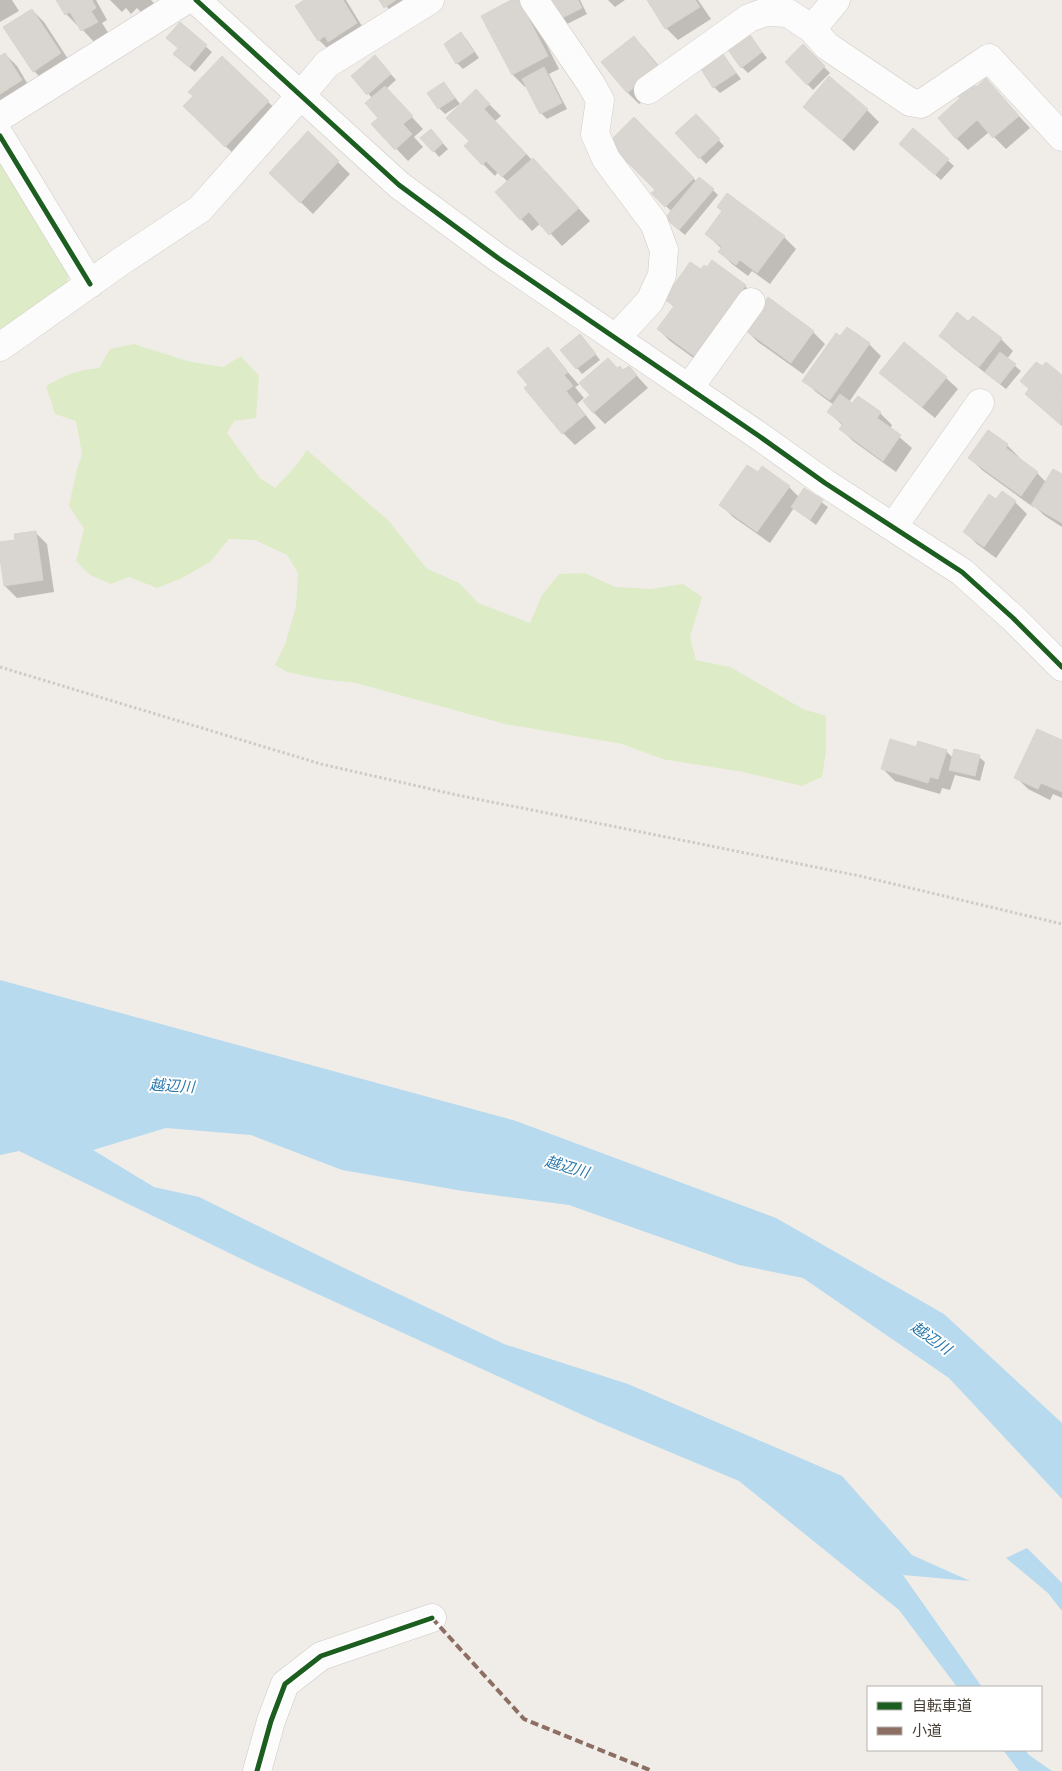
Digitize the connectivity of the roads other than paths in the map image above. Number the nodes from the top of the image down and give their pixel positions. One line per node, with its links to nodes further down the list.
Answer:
1 (186, 0): 9 (street)
2 (196, 0): 8 (street)
3 (430, 0): 8 (street)
4 (534, 0): 14 (street)
5 (836, 0): 6 (street)
6 (812, 29): 7 (street); 11 (street)
7 (648, 90)
8 (301, 95): 12 (street); 14 (street)
9 (0, 117)
10 (0, 136): 12 (street)
11 (1062, 137)
12 (90, 284): 15 (street)
13 (751, 302): 16 (street)
14 (616, 338): 16 (street)
15 (0, 347)
16 (690, 388): 18 (street)
17 (980, 403): 18 (street)
18 (894, 527): 19 (street)
19 (1062, 668)
20 (432, 1618): 21 (street)
21 (257, 1771)

